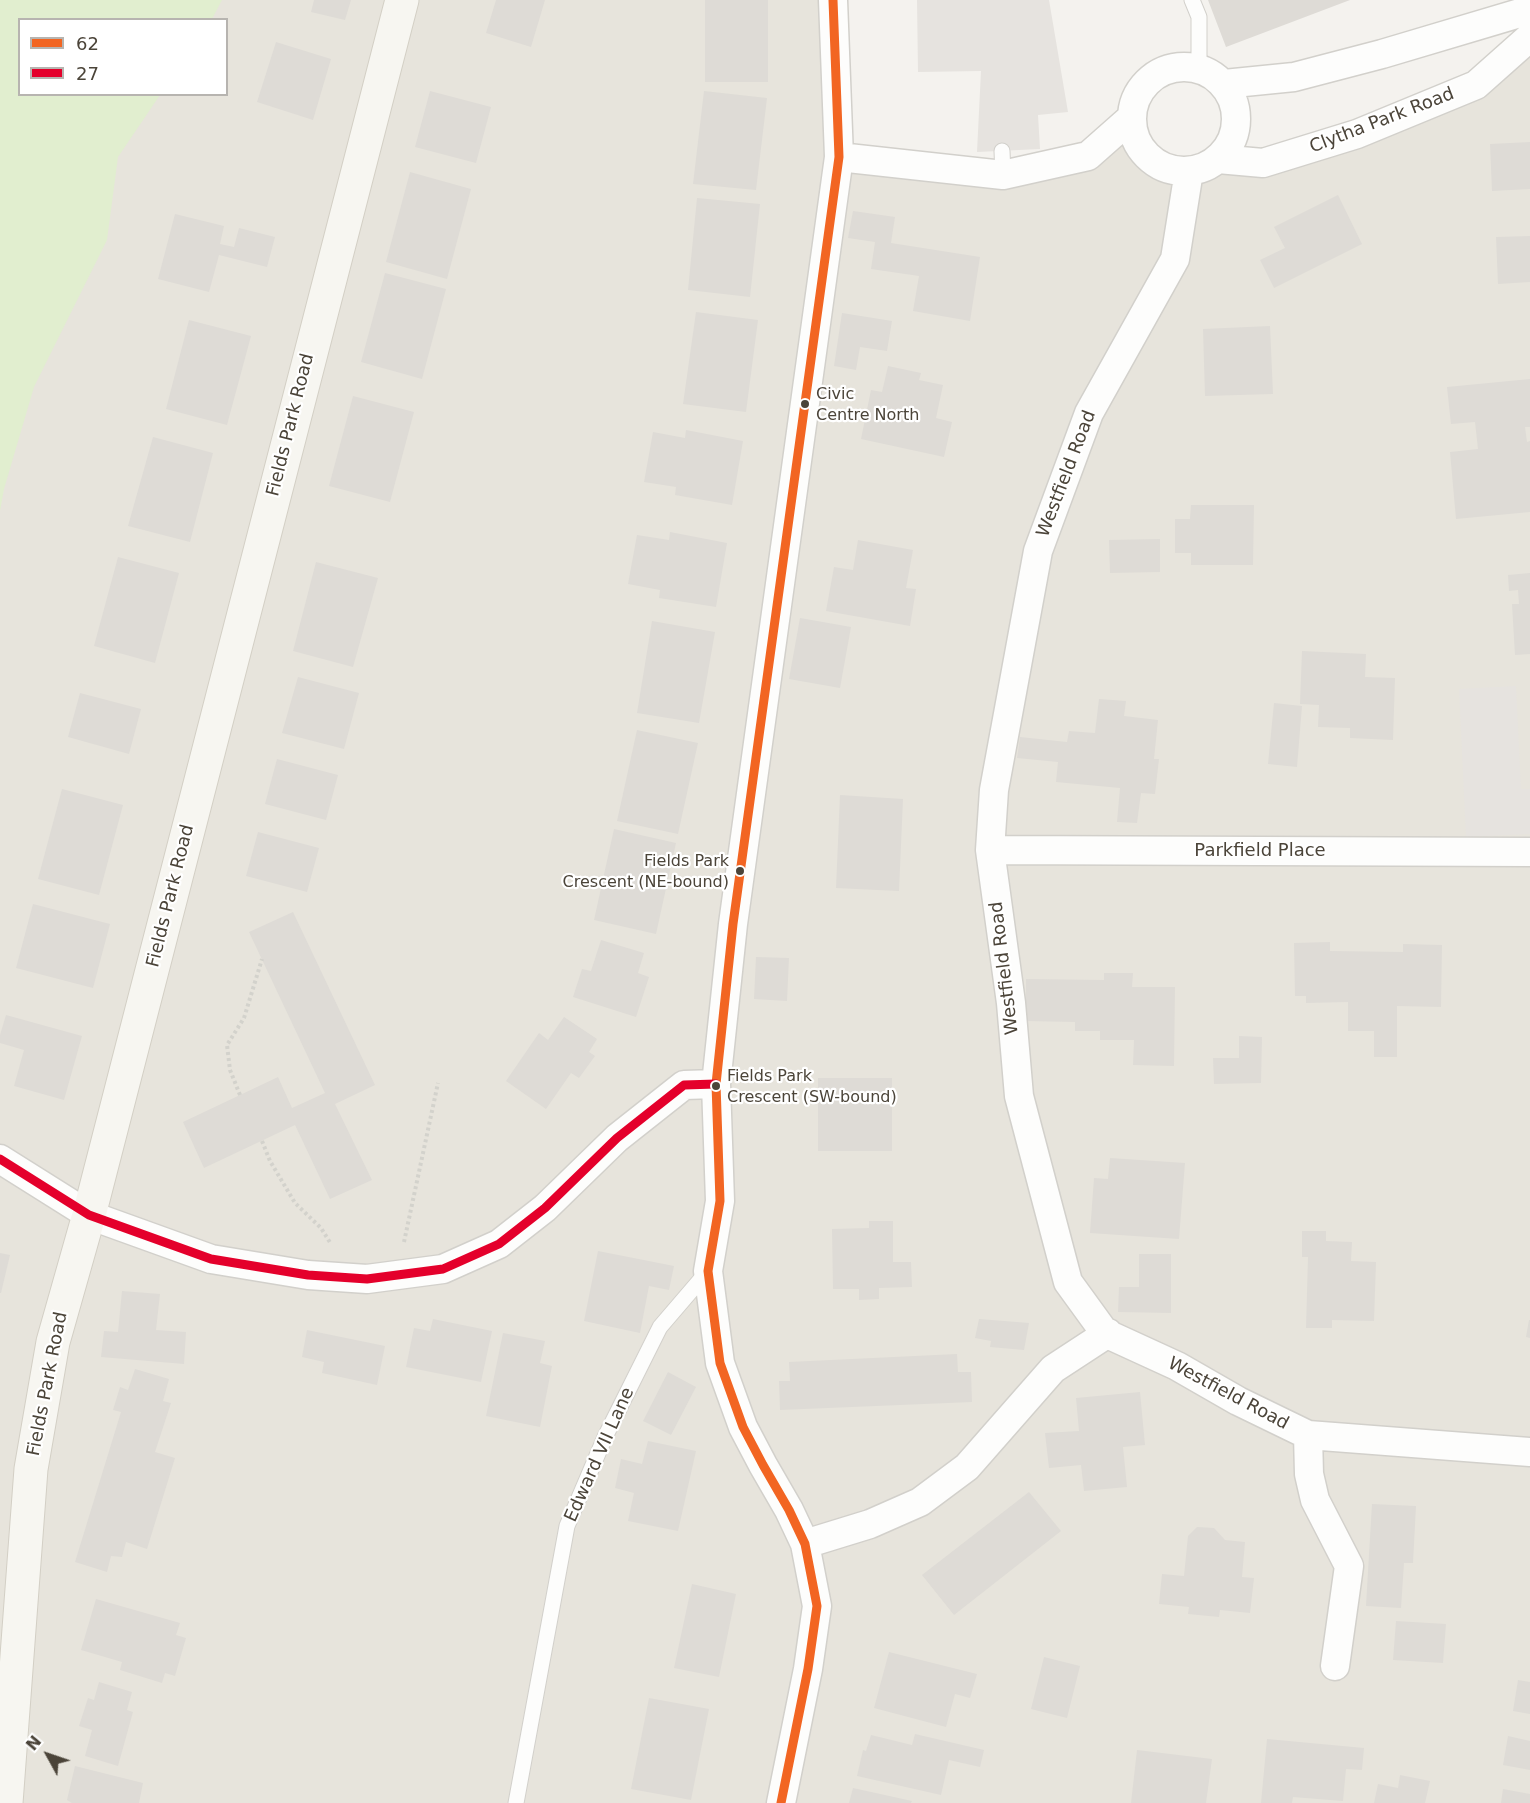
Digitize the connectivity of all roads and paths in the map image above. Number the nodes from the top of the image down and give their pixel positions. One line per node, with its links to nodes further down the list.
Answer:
1 (402, 0): 20 (main road, Fields Park Road)
2 (833, 0): 9 (street)
3 (1192, 0): 6 (lane)
4 (1530, 10): 7 (street)
5 (1530, 37): 10 (street, Clytha Park Road)
6 (1199, 68): 7 (street); 8 (street)
7 (1224, 84): 10 (street)
8 (1131, 118): 9 (street); 11 (street)
9 (839, 157): 16 (street)
10 (1218, 159): 11 (street, Clytha Park Road)
11 (1190, 171): 12 (street, Westfield Road)
12 (990, 850): 13 (street, Parkfield Place); 24 (street, Westfield Road)
13 (1530, 852)
14 (262, 959): 17 (path)
15 (438, 1083): 22 (path)
16 (716, 1084): 21 (street); 22 (street)
17 (240, 1095)
18 (262, 1141): 23 (path)
19 (0, 1159): 20 (street)
20 (89, 1215): 23 (street); 29 (main road, Fields Park Road)
21 (708, 1271): 27 (street); 30 (lane, Edward VII Lane)
22 (397, 1275): 23 (street)
23 (351, 1278)
24 (1108, 1333): 25 (street, Westfield Road); 27 (street)
25 (1308, 1435): 26 (street, Westfield Road); 28 (street)
26 (1530, 1452)
27 (805, 1544): 31 (street)
28 (1335, 1666)
29 (6, 1803)
30 (516, 1803)
31 (781, 1803)

